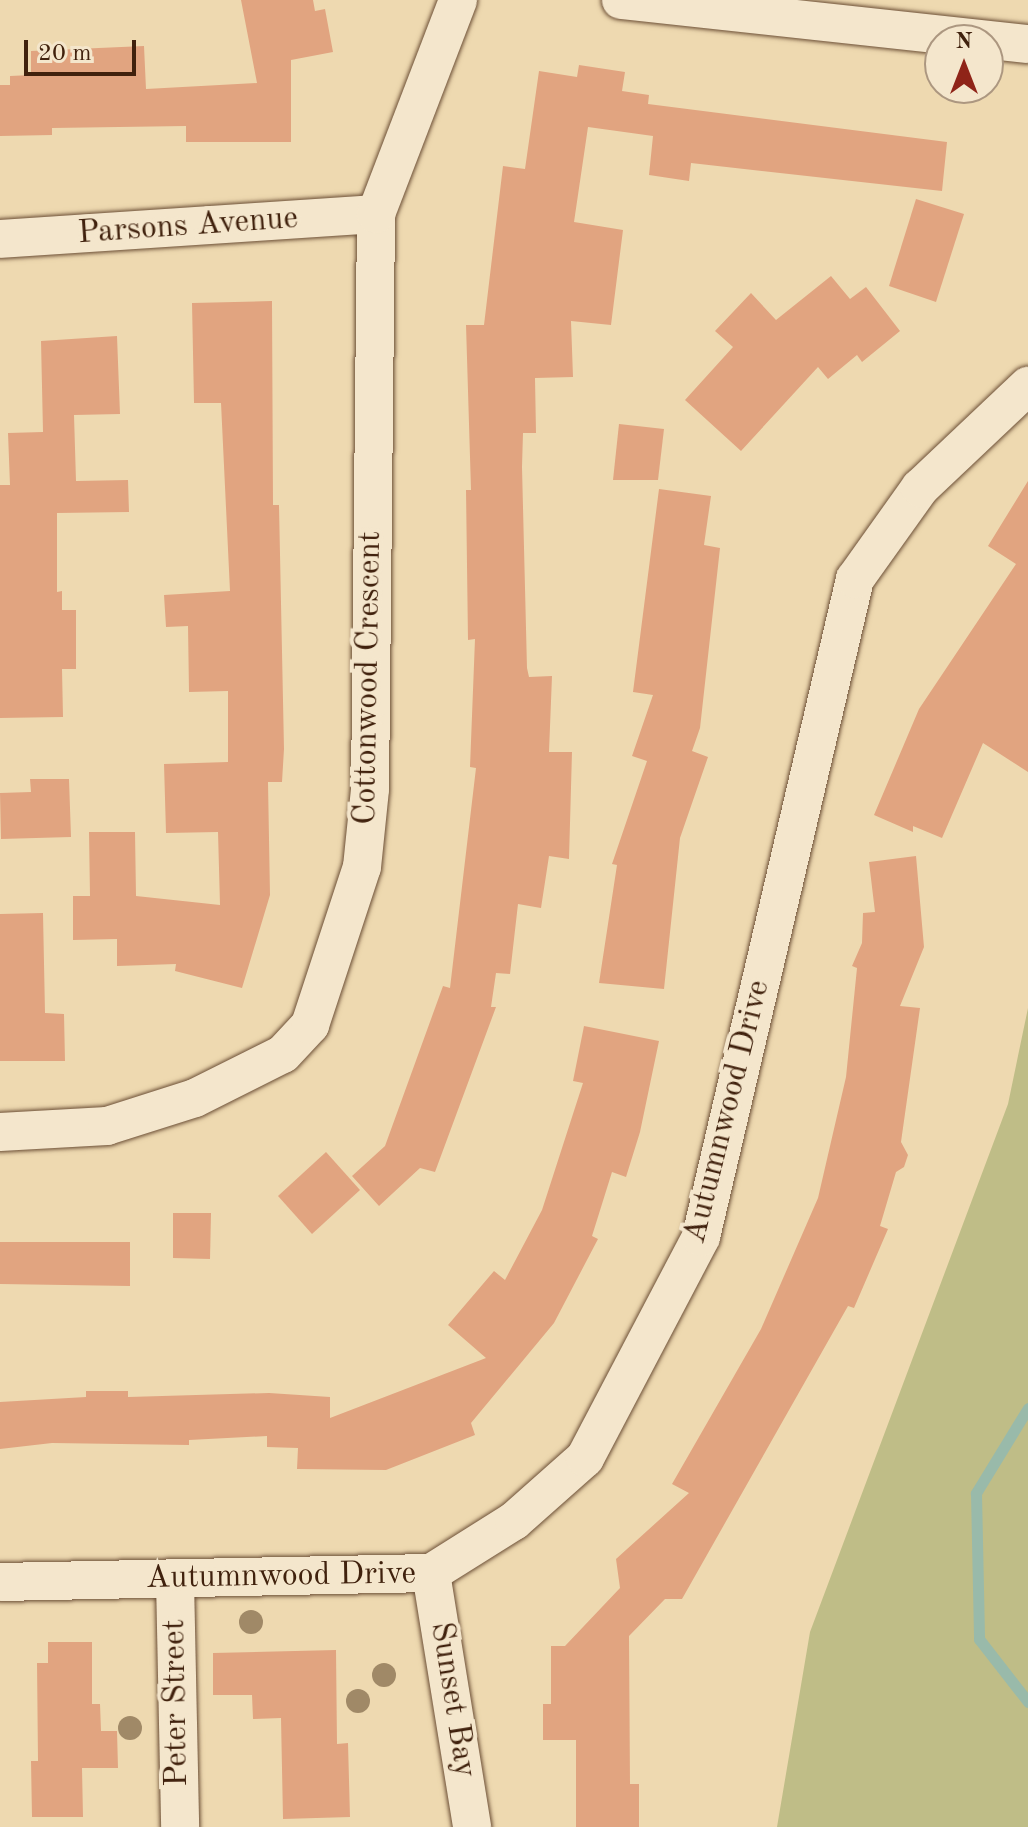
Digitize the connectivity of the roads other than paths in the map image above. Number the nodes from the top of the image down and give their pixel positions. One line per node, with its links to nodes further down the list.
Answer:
1 (458, 0): 4 (street, Cottonwood Crescent)
2 (621, 0): 3 (street)
3 (1028, 44)
4 (376, 214): 5 (street, Parsons Avenue); 7 (street, Cottonwood Crescent)
5 (0, 239)
6 (1028, 386): 8 (street, Autumnwood Drive)
7 (0, 1132)
8 (431, 1573): 9 (street, Autumnwood Drive); 12 (street, Sunset Bay)
9 (175, 1580): 10 (street, Autumnwood Drive); 11 (street, Peter Street)
10 (0, 1582)
11 (180, 1827)
12 (472, 1827)

